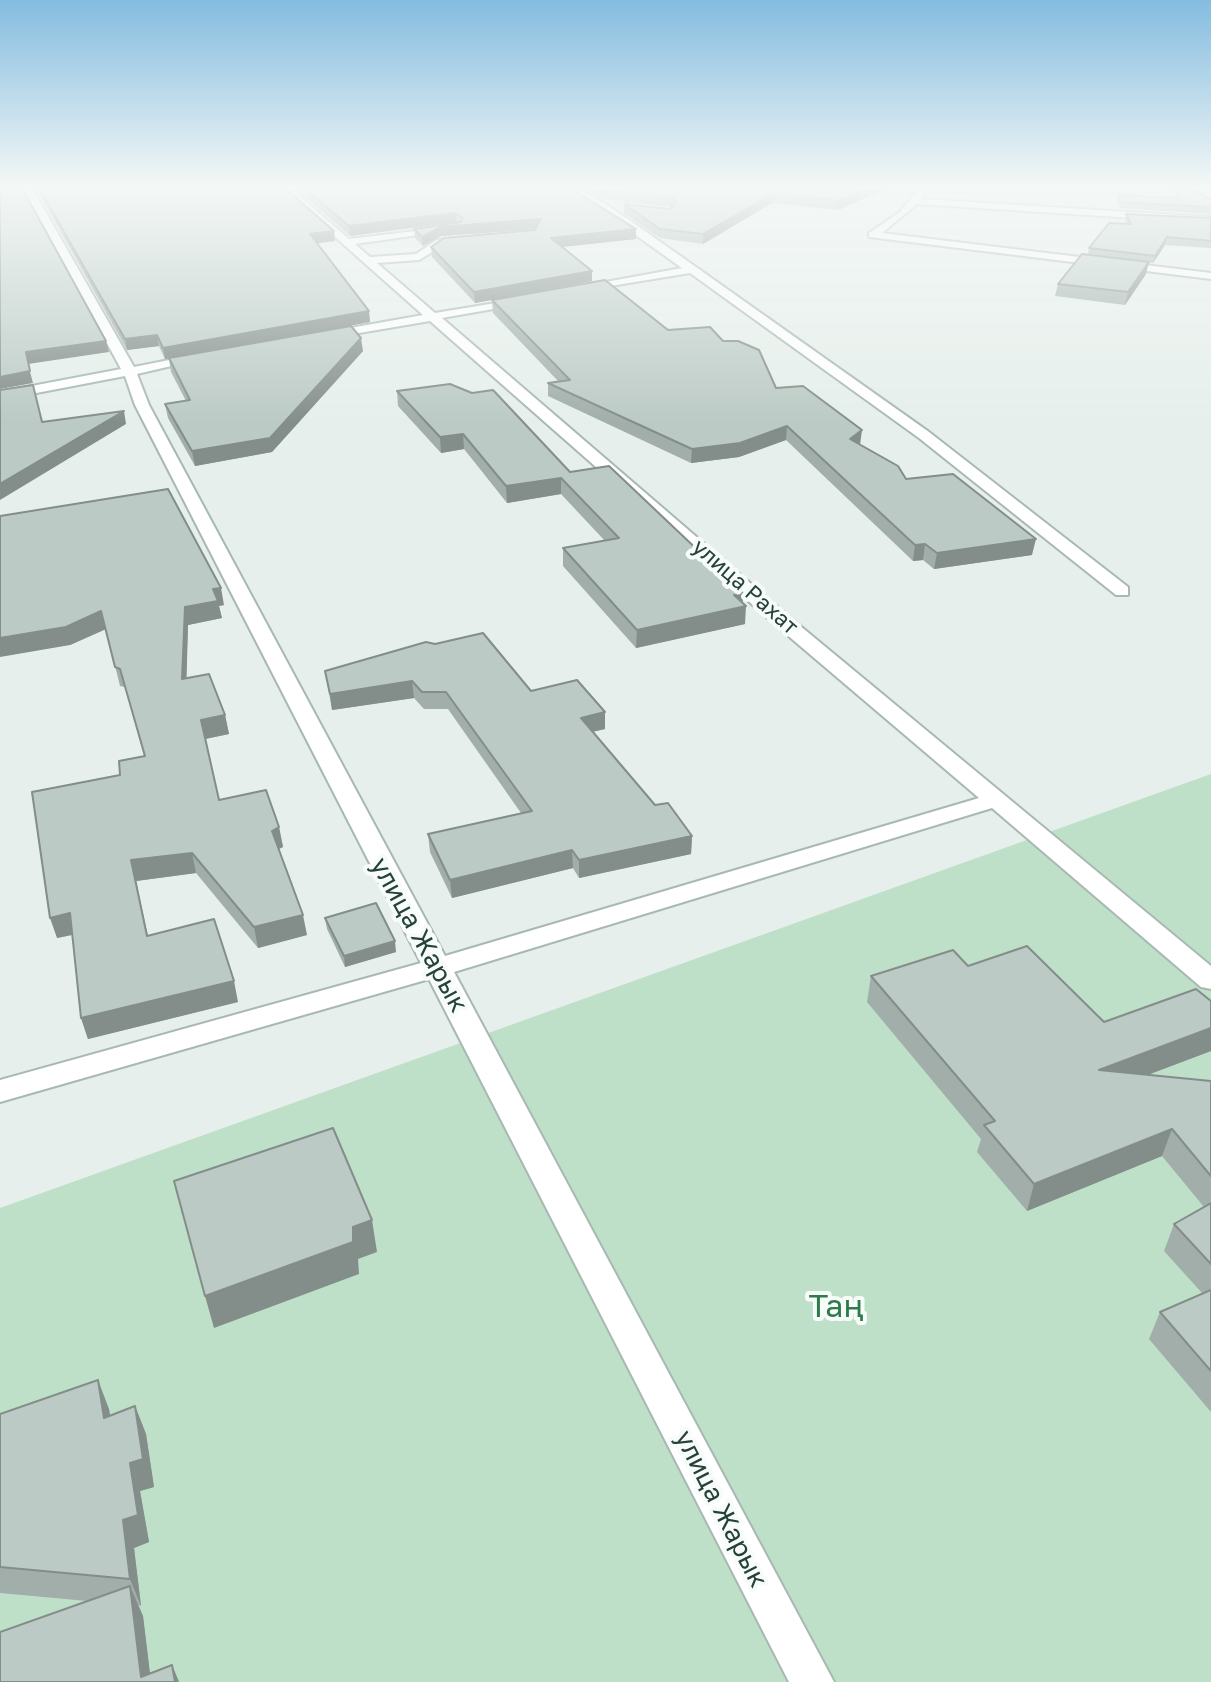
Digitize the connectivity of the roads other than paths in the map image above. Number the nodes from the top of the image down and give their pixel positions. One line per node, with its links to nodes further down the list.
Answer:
1 (69, 266): 14 (street, улица Жарык)
2 (379, 266): 11 (street, улица Рахат)
3 (424, 266): 6 (street)
4 (685, 266): 7 (street)
5 (1133, 266): 8 (street)
6 (422, 270)
7 (690, 270): 9 (street); 16 (street)
8 (1211, 276)
9 (560, 293)
10 (529, 299): 11 (street)
11 (435, 316): 12 (street); 17 (street, улица Рахат)
12 (300, 341)
13 (214, 356): 14 (street)
14 (132, 372): 15 (street); 18 (street, улица Жарык)
15 (0, 396)
16 (1122, 591)
17 (995, 800): 18 (street); 19 (street, улица Рахат)
18 (437, 968): 20 (street); 21 (street, улица Жарык)
19 (1211, 980)
20 (0, 1091)
21 (812, 1682)

